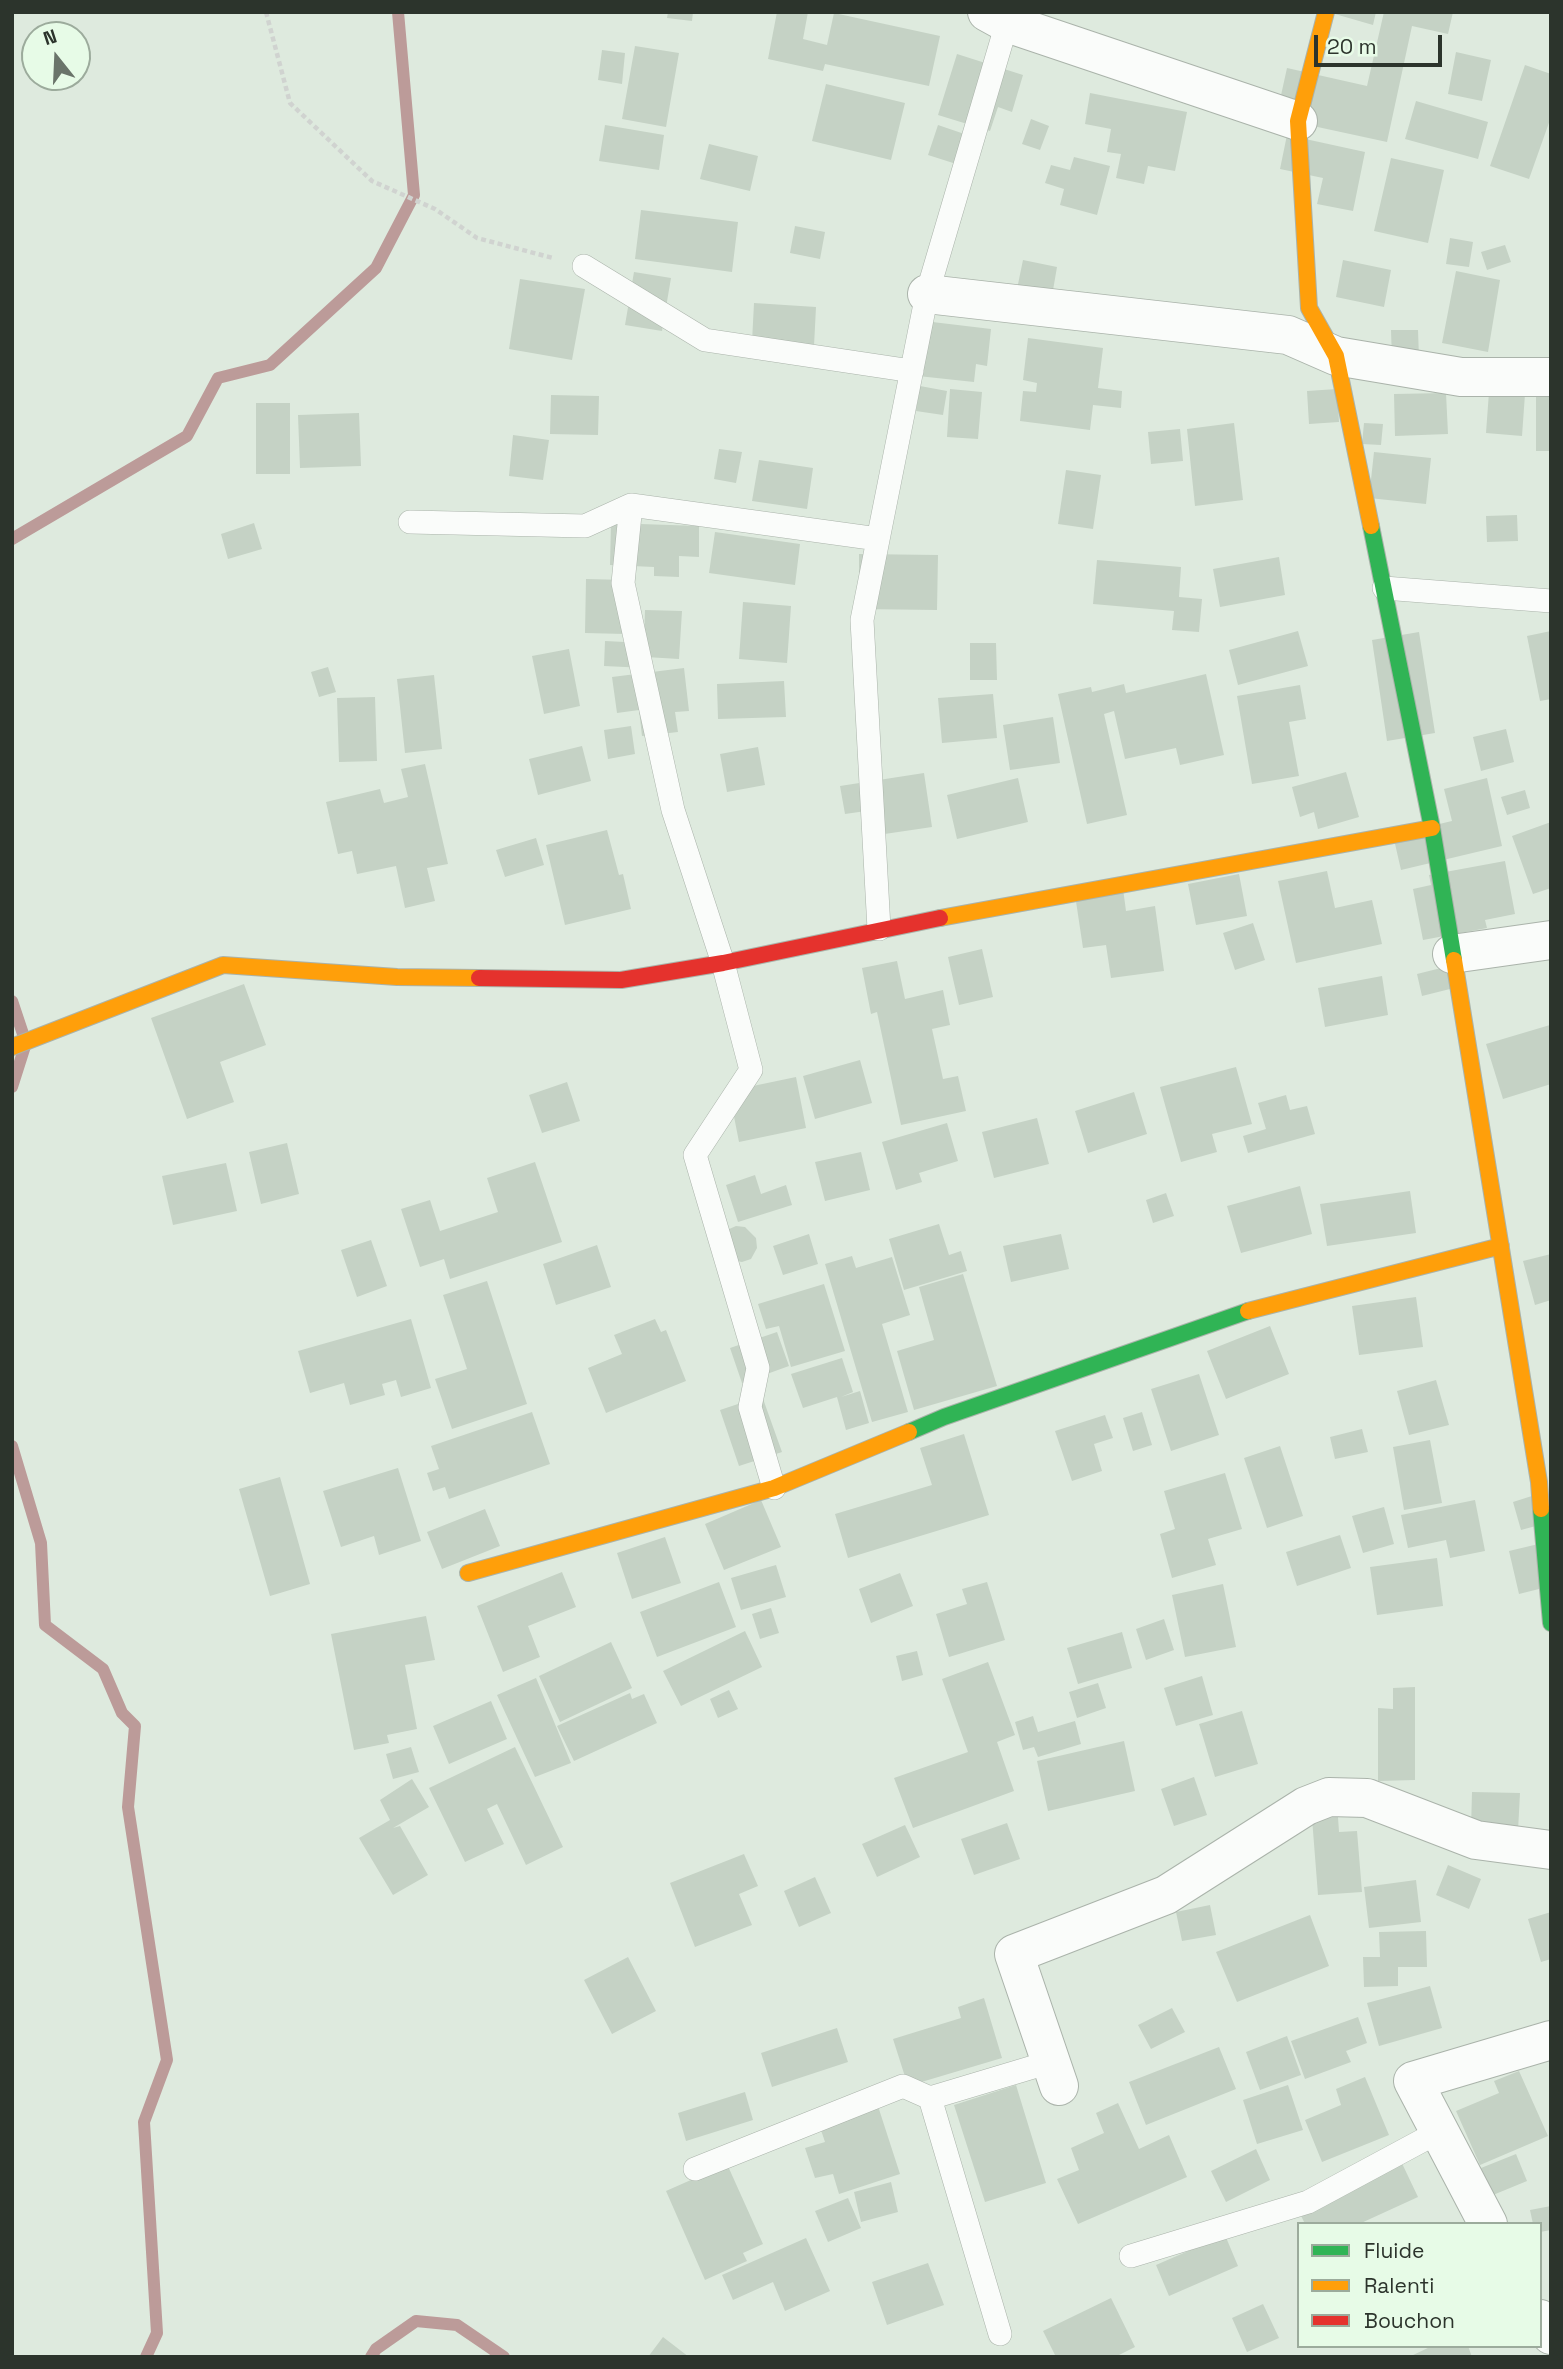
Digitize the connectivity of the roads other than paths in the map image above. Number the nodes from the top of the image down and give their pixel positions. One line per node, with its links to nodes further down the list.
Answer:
1 (1326, 12): 3 (street)
2 (997, 17): 3 (street); 5 (lane)
3 (1298, 121): 6 (street)
4 (584, 266): 7 (lane)
5 (927, 295): 6 (street); 7 (lane)
6 (1336, 356): 8 (street); 12 (street)
7 (912, 371): 11 (lane)
8 (1551, 377)
9 (631, 505): 10 (lane); 11 (lane); 18 (lane)
10 (410, 522)
11 (878, 539): 15 (lane)
12 (1384, 588): 13 (lane); 14 (street)
13 (1551, 601)
14 (1432, 828): 15 (street); 17 (street)
15 (879, 929): 18 (street)
16 (1551, 940): 17 (street)
17 (1452, 954): 20 (street)
18 (723, 963): 19 (street); 21 (lane)
19 (12, 1047)
20 (1501, 1246): 21 (street); 23 (street)
21 (774, 1488): 22 (street)
22 (468, 1573)
23 (1551, 1623)
24 (1551, 1850): 26 (street)
25 (1551, 2040): 28 (street)
26 (1054, 2074): 27 (lane)
27 (930, 2098): 29 (lane); 32 (lane)
28 (1440, 2131): 30 (street); 31 (lane)
29 (695, 2169)
30 (1487, 2222)
31 (1130, 2256)
32 (1000, 2334)

